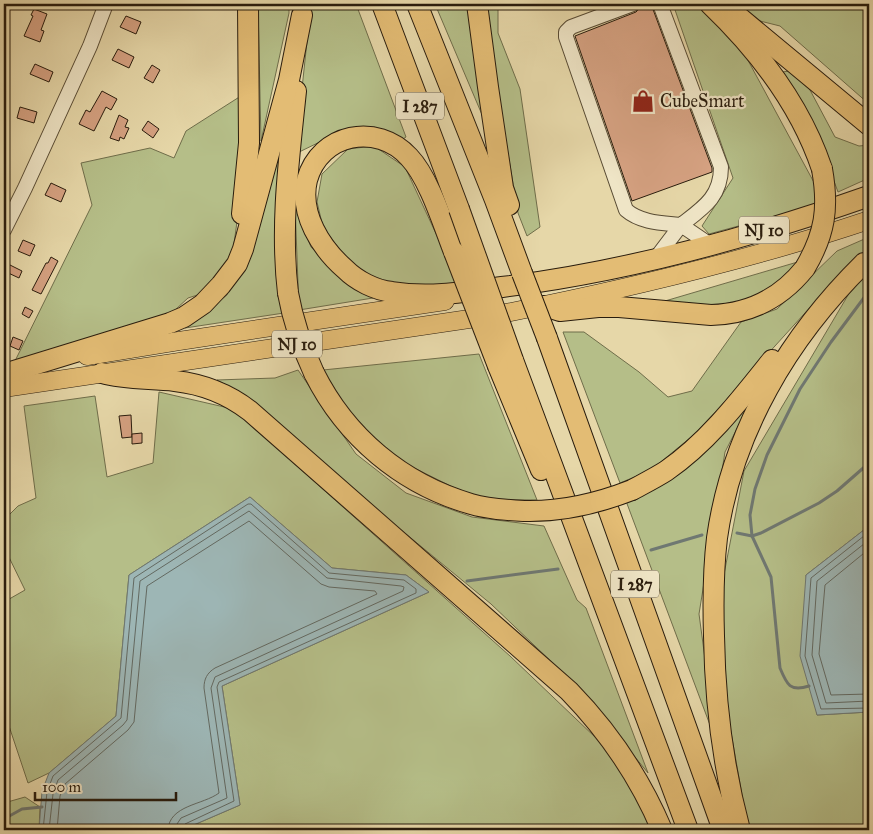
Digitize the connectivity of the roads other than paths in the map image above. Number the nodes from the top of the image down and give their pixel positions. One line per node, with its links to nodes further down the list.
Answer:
1 (106, 4): 15 (street)
2 (248, 4): 21 (highway)
3 (382, 4): 23 (highway, I 287, bridge)
4 (417, 4): 19 (highway, I 287)
5 (477, 4): 19 (highway)
6 (634, 4): 14 (street)
7 (660, 4): 14 (street)
8 (710, 4): 22 (highway, bridge)
9 (724, 4): 11 (highway)
10 (302, 9): 18 (highway, bridge); 21 (highway)
11 (869, 125)
12 (869, 196): 16 (highway, NJ 10)
13 (869, 220): 22 (main road, NJ 10)
14 (681, 225): 16 (street); 17 (street)
15 (4, 230)
16 (709, 244): 17 (highway, NJ 10)
17 (656, 258): 20 (highway, NJ 10)
18 (866, 261): 30 (highway)
19 (522, 273): 29 (highway, I 287, bridge)
20 (550, 281): 23 (highway, bridge); 25 (main road, NJ 10)
21 (211, 296): 25 (highway)
22 (544, 306): 24 (main road, NJ 10)
23 (506, 363): 28 (highway, I 287)
24 (102, 373): 26 (main road, NJ 10); 27 (highway)
25 (4, 374)
26 (4, 388)
27 (662, 830)
28 (688, 830)
29 (723, 830)
30 (740, 830)

